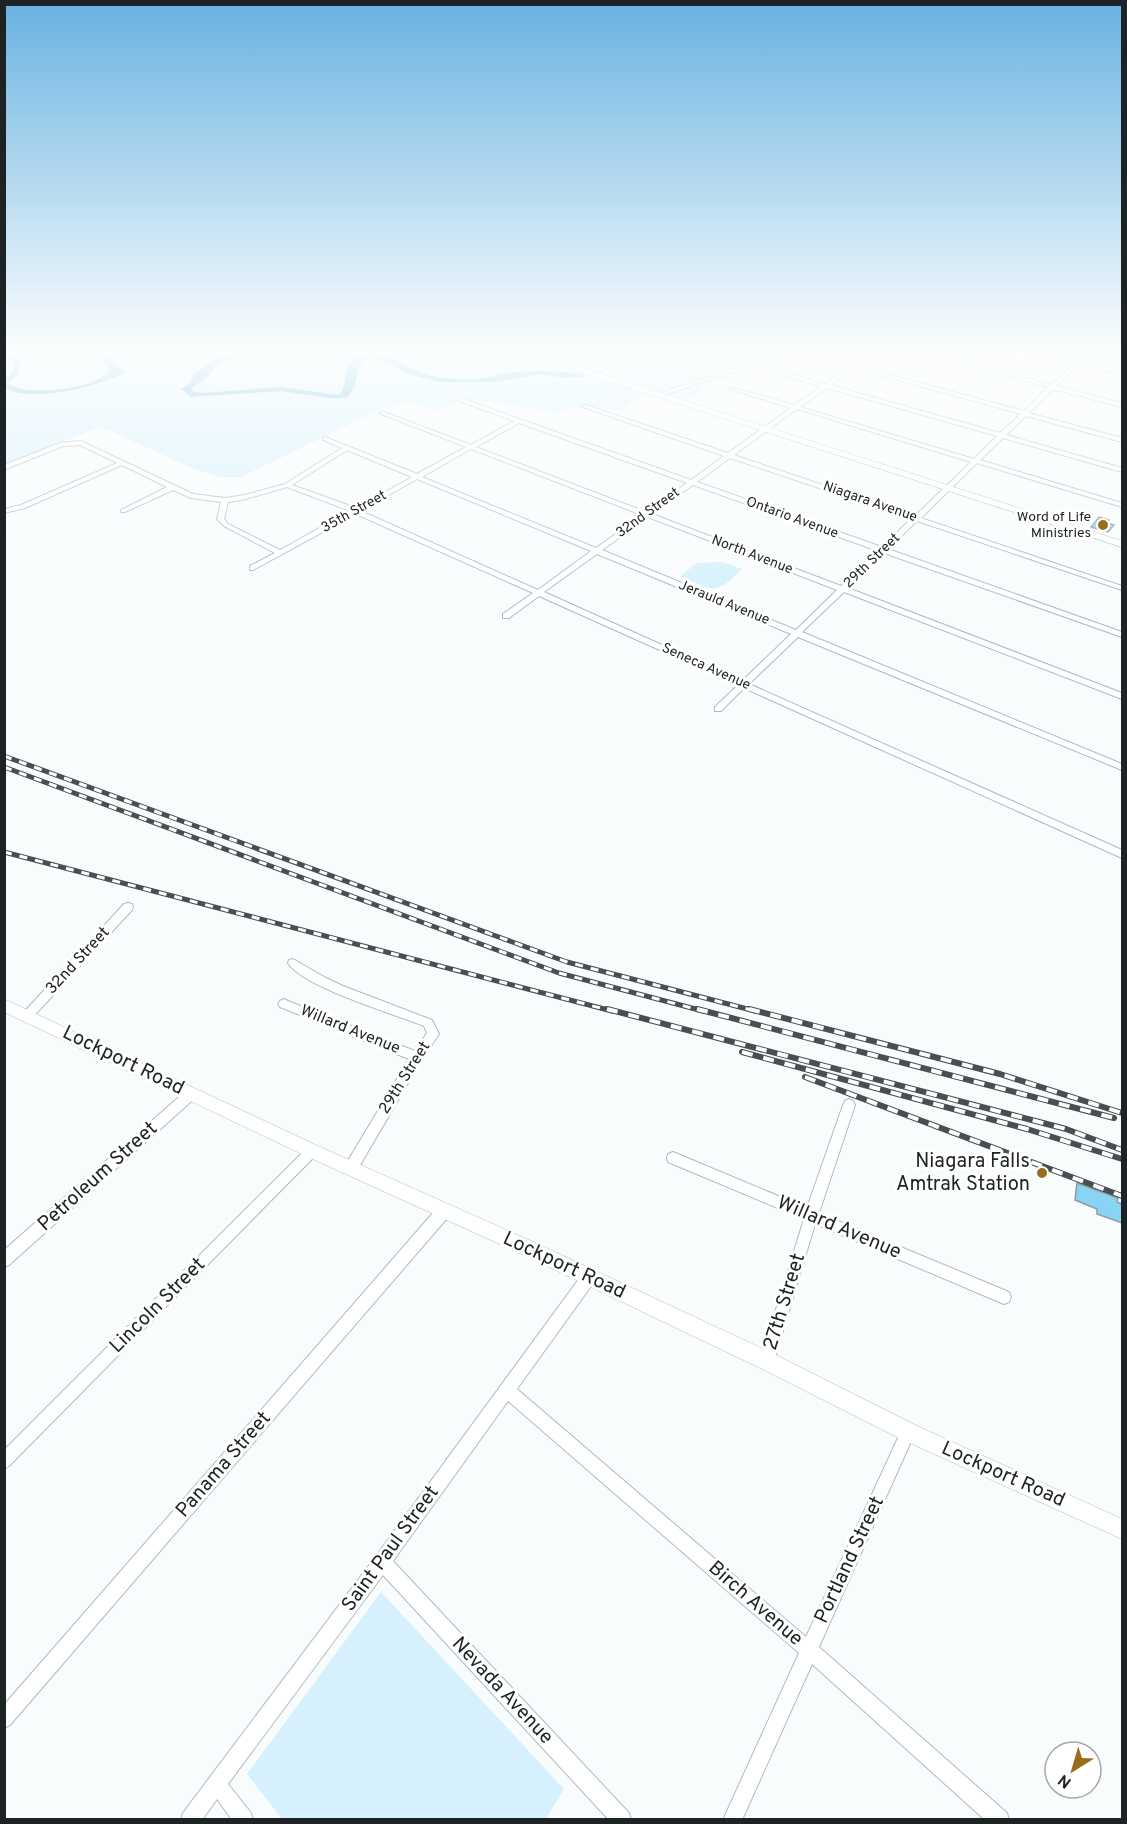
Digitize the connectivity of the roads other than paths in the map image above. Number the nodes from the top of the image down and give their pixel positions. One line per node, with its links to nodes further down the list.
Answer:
1 (434, 433): 14 (street, North Avenue)
2 (496, 433): 14 (street, 35th Street)
3 (552, 433): 22 (street, Ontario Avenue)
4 (664, 433): 16 (street, Niagara Avenue)
5 (758, 433): 16 (street, 32nd Street)
6 (777, 433): 25 (main road)
7 (883, 433): 17 (street)
8 (991, 433): 11 (street)
9 (1004, 433): 11 (street, 29th Street)
10 (1097, 433): 13 (street)
11 (1001, 436): 17 (street, 29th Street); 20 (street)
12 (325, 439): 15 (street, Jerauld Avenue)
13 (1122, 440)
14 (470, 447): 21 (street, 35th Street); 31 (street, North Avenue)
15 (347, 448): 21 (street, Jerauld Avenue); 23 (street)
16 (729, 455): 22 (street, 32nd Street); 32 (street, Niagara Avenue)
17 (975, 461): 25 (street, 29th Street); 27 (street)
18 (121, 463): 19 (street); 24 (street); 28 (street)
19 (4, 468)
20 (1122, 470)
21 (418, 477): 30 (street, 35th Street); 34 (street, Jerauld Avenue)
22 (690, 482): 31 (street, 32nd Street); 35 (street, Ontario Avenue)
23 (287, 485): 26 (street); 30 (street, Seneca Avenue)
24 (171, 488): 26 (street); 29 (street)
25 (948, 488): 32 (street, 29th Street); 33 (main road)
26 (225, 500): 36 (street)
27 (1122, 505)
28 (4, 511)
29 (123, 511)
30 (356, 512): 36 (street, 35th Street); 40 (street, Seneca Avenue)
31 (646, 515): 34 (street, 32nd Street); 39 (street, North Avenue)
32 (915, 518): 35 (street, 29th Street); 38 (street, Niagara Avenue)
33 (1122, 544)
34 (597, 550): 40 (street, 32nd Street); 42 (street, Jerauld Avenue)
35 (883, 551): 39 (street, 29th Street); 43 (street, Ontario Avenue)
36 (280, 553): 37 (street, 35th Street)
37 (253, 568)
38 (1122, 588)
39 (843, 589): 42 (street, 29th Street); 45 (street, North Avenue)
40 (538, 592): 41 (street, 32nd Street); 44 (street, Seneca Avenue)
41 (506, 616)
42 (798, 633): 44 (street, 29th Street); 47 (street, Jerauld Avenue)
43 (1122, 635)
44 (744, 685): 46 (street, 29th Street); 48 (street, Seneca Avenue)
45 (1122, 696)
46 (718, 709)
47 (1122, 767)
48 (1122, 854)
49 (128, 907): 53 (street, 32nd Street)
50 (292, 963): 54 (street, 29th Street)
51 (284, 1004): 54 (street, Willard Avenue)
52 (4, 1005): 53 (street, Lockport Road)
53 (28, 1015): 55 (street, Lockport Road)
54 (417, 1056): 59 (street, 29th Street)
55 (191, 1094): 57 (street, Lockport Road); 62 (street, Petroleum Street)
56 (849, 1105): 61 (street, 27th Street)
57 (312, 1151): 59 (street, Lockport Road); 68 (street, Lincoln Street)
58 (673, 1158): 61 (street, Willard Avenue)
59 (351, 1168): 60 (street, Lockport Road)
60 (444, 1211): 63 (street, Lockport Road); 72 (street, Panama Street)
61 (811, 1217): 64 (street, Willard Avenue); 65 (street, 27th Street)
62 (4, 1260)
63 (589, 1277): 65 (street, Lockport Road); 66 (street, Saint Paul Street)
64 (1004, 1297)
65 (767, 1361): 67 (street, Lockport Road)
66 (507, 1390): 70 (street, Saint Paul Street); 71 (street, Birch Avenue)
67 (909, 1432): 69 (street, Lockport Road); 71 (street, Portland Street)
68 (4, 1461)
69 (1122, 1529)
70 (382, 1563): 73 (street, Saint Paul Street); 76 (street, Nevada Avenue)
71 (809, 1650): 77 (street, Portland Street); 78 (street, Birch Avenue)
72 (4, 1719)
73 (217, 1784): 74 (street, Saint Paul Street); 75 (street)
74 (190, 1820)
75 (244, 1820)
76 (622, 1820)
77 (732, 1820)
78 (1000, 1820)

